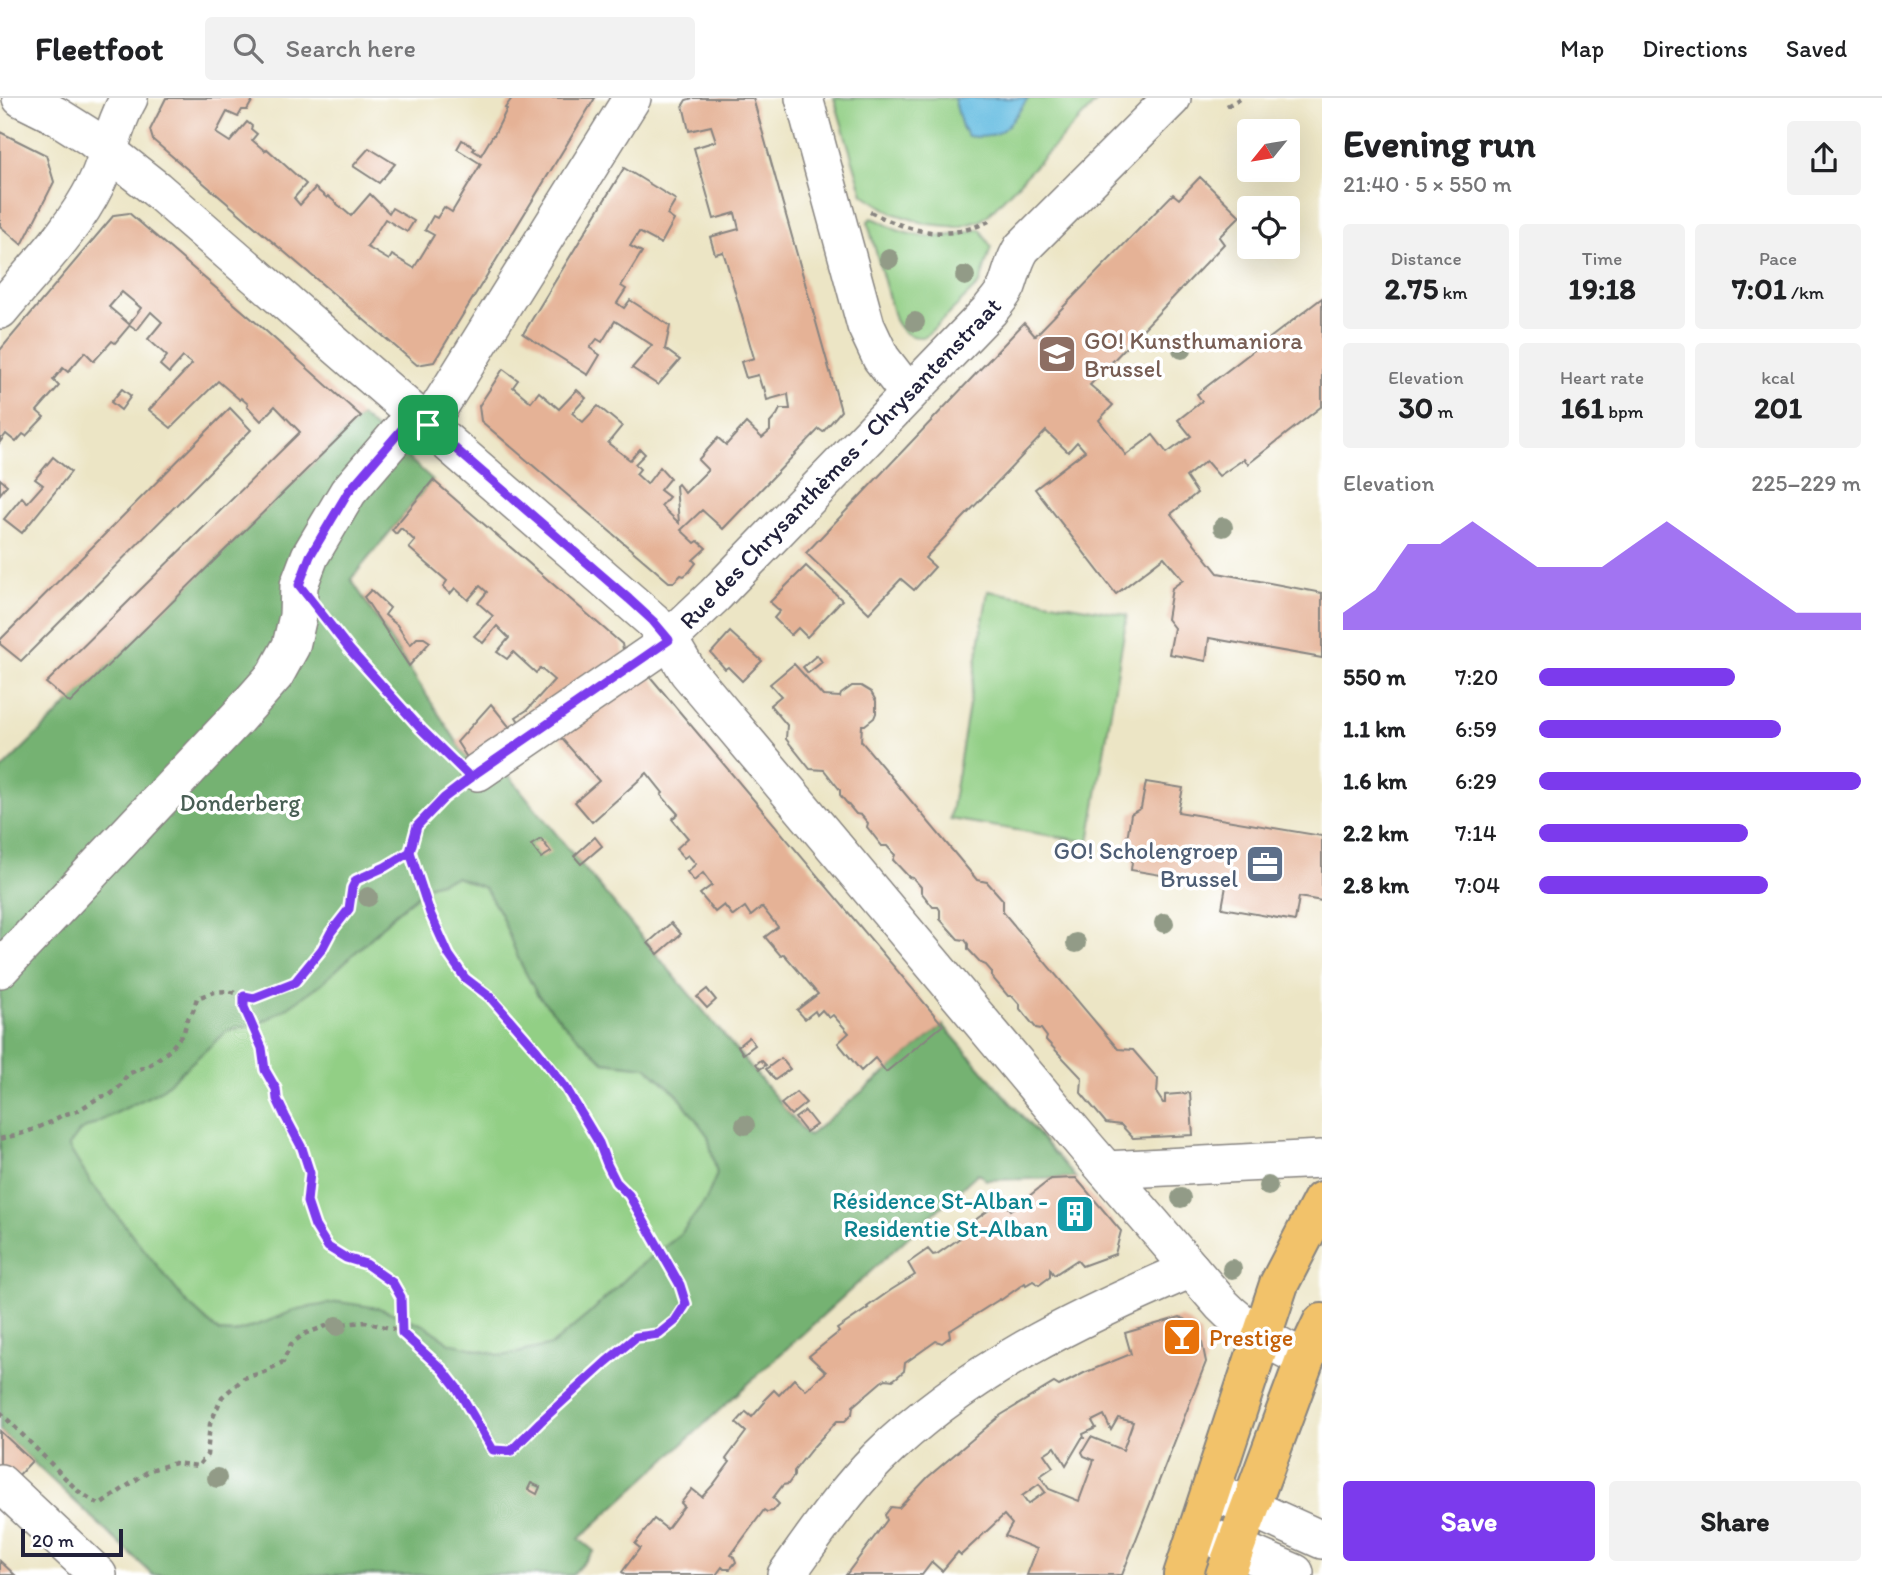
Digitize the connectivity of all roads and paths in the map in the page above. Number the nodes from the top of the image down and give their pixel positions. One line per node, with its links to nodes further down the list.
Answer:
1 (22, 98): 8 (street)
2 (129, 98): 8 (street)
3 (632, 98): 13 (street)
4 (804, 98): 12 (street)
5 (1172, 98): 12 (street, Rue des Chrysanthèmes - Chrysantenstraat)
6 (1241, 98): 7 (path)
7 (1227, 106)
8 (108, 151): 11 (street); 13 (street)
9 (864, 208): 10 (path)
10 (989, 220)
11 (0, 310)
12 (908, 393): 15 (street, Rue des Chrysanthèmes - Chrysantenstraat)
13 (422, 419): 14 (street); 15 (street)
14 (299, 585): 16 (path); 18 (street)
15 (669, 640): 16 (street, Rue des Chrysanthèmes - Chrysantenstraat); 22 (street)
16 (474, 775): 17 (path)
17 (410, 852): 19 (path); 26 (path)
18 (0, 969)
19 (244, 996): 20 (path); 26 (path)
20 (0, 1139)
21 (1322, 1159): 22 (street)
22 (1106, 1170): 24 (street)
23 (1322, 1202): 27 (main road)
24 (1191, 1269): 27 (street); 38 (street)
25 (1322, 1323): 28 (main road)
26 (402, 1333): 29 (path)
27 (1262, 1338): 28 (street); 31 (main road)
28 (1305, 1359): 32 (main road)
29 (0, 1412)
30 (0, 1483): 37 (street)
31 (1211, 1490): 32 (street); 33 (main road)
32 (1251, 1507): 34 (street); 35 (main road)
33 (1197, 1531): 35 (street); 39 (main road)
34 (1311, 1535): 36 (street)
35 (1230, 1561): 36 (street)
36 (1295, 1574)
37 (98, 1575)
38 (786, 1575)
39 (1183, 1575)

